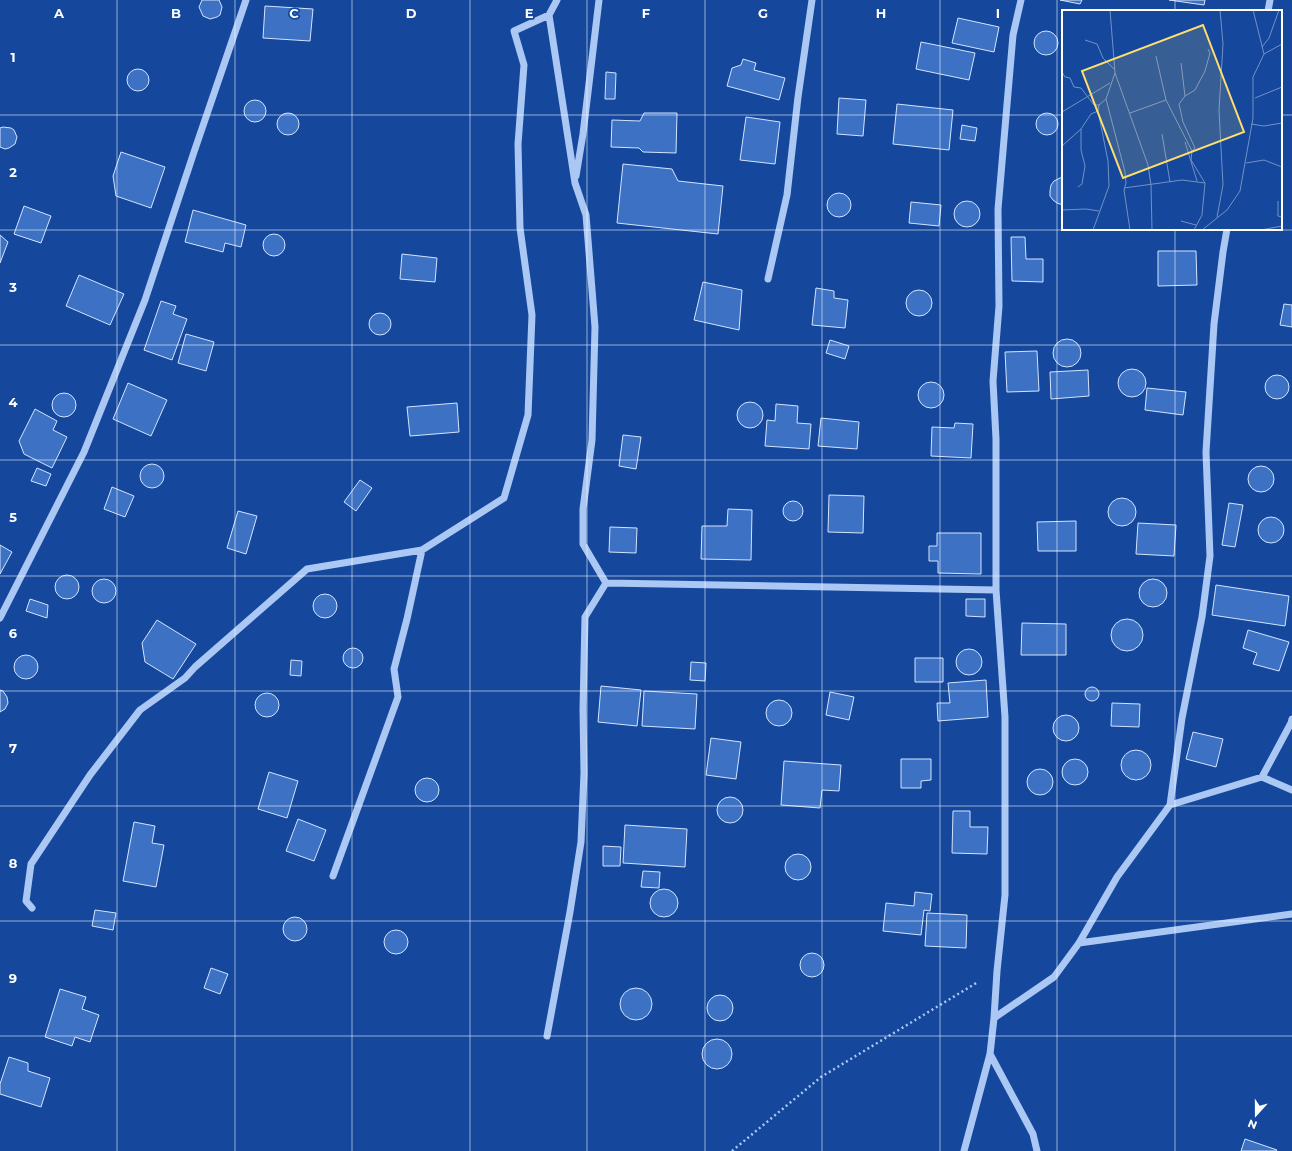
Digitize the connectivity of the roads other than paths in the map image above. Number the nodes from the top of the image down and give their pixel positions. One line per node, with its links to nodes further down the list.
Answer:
1 (246, 0): 15 (street)
2 (557, 0): 8 (street)
3 (599, 0): 9 (street)
4 (812, 0): 11 (street)
5 (1021, 0): 14 (street)
6 (1270, 0): 7 (street)
7 (1268, 10)
8 (549, 15): 9 (street); 12 (street)
9 (575, 183): 13 (street)
10 (1227, 230): 19 (street)
11 (768, 279)
12 (422, 550): 20 (street); 21 (street)
13 (606, 583): 14 (street); 25 (street)
14 (996, 590): 24 (street)
15 (0, 618)
16 (1292, 722): 17 (street)
17 (1262, 776): 18 (street); 19 (street)
18 (1292, 790)
19 (1170, 805): 23 (street)
20 (333, 876)
21 (32, 908)
22 (1292, 914): 23 (street)
23 (1079, 943): 24 (street)
24 (994, 1018): 26 (street)
25 (547, 1036)
26 (990, 1054): 27 (street); 28 (street)
27 (964, 1151)
28 (1038, 1151)

